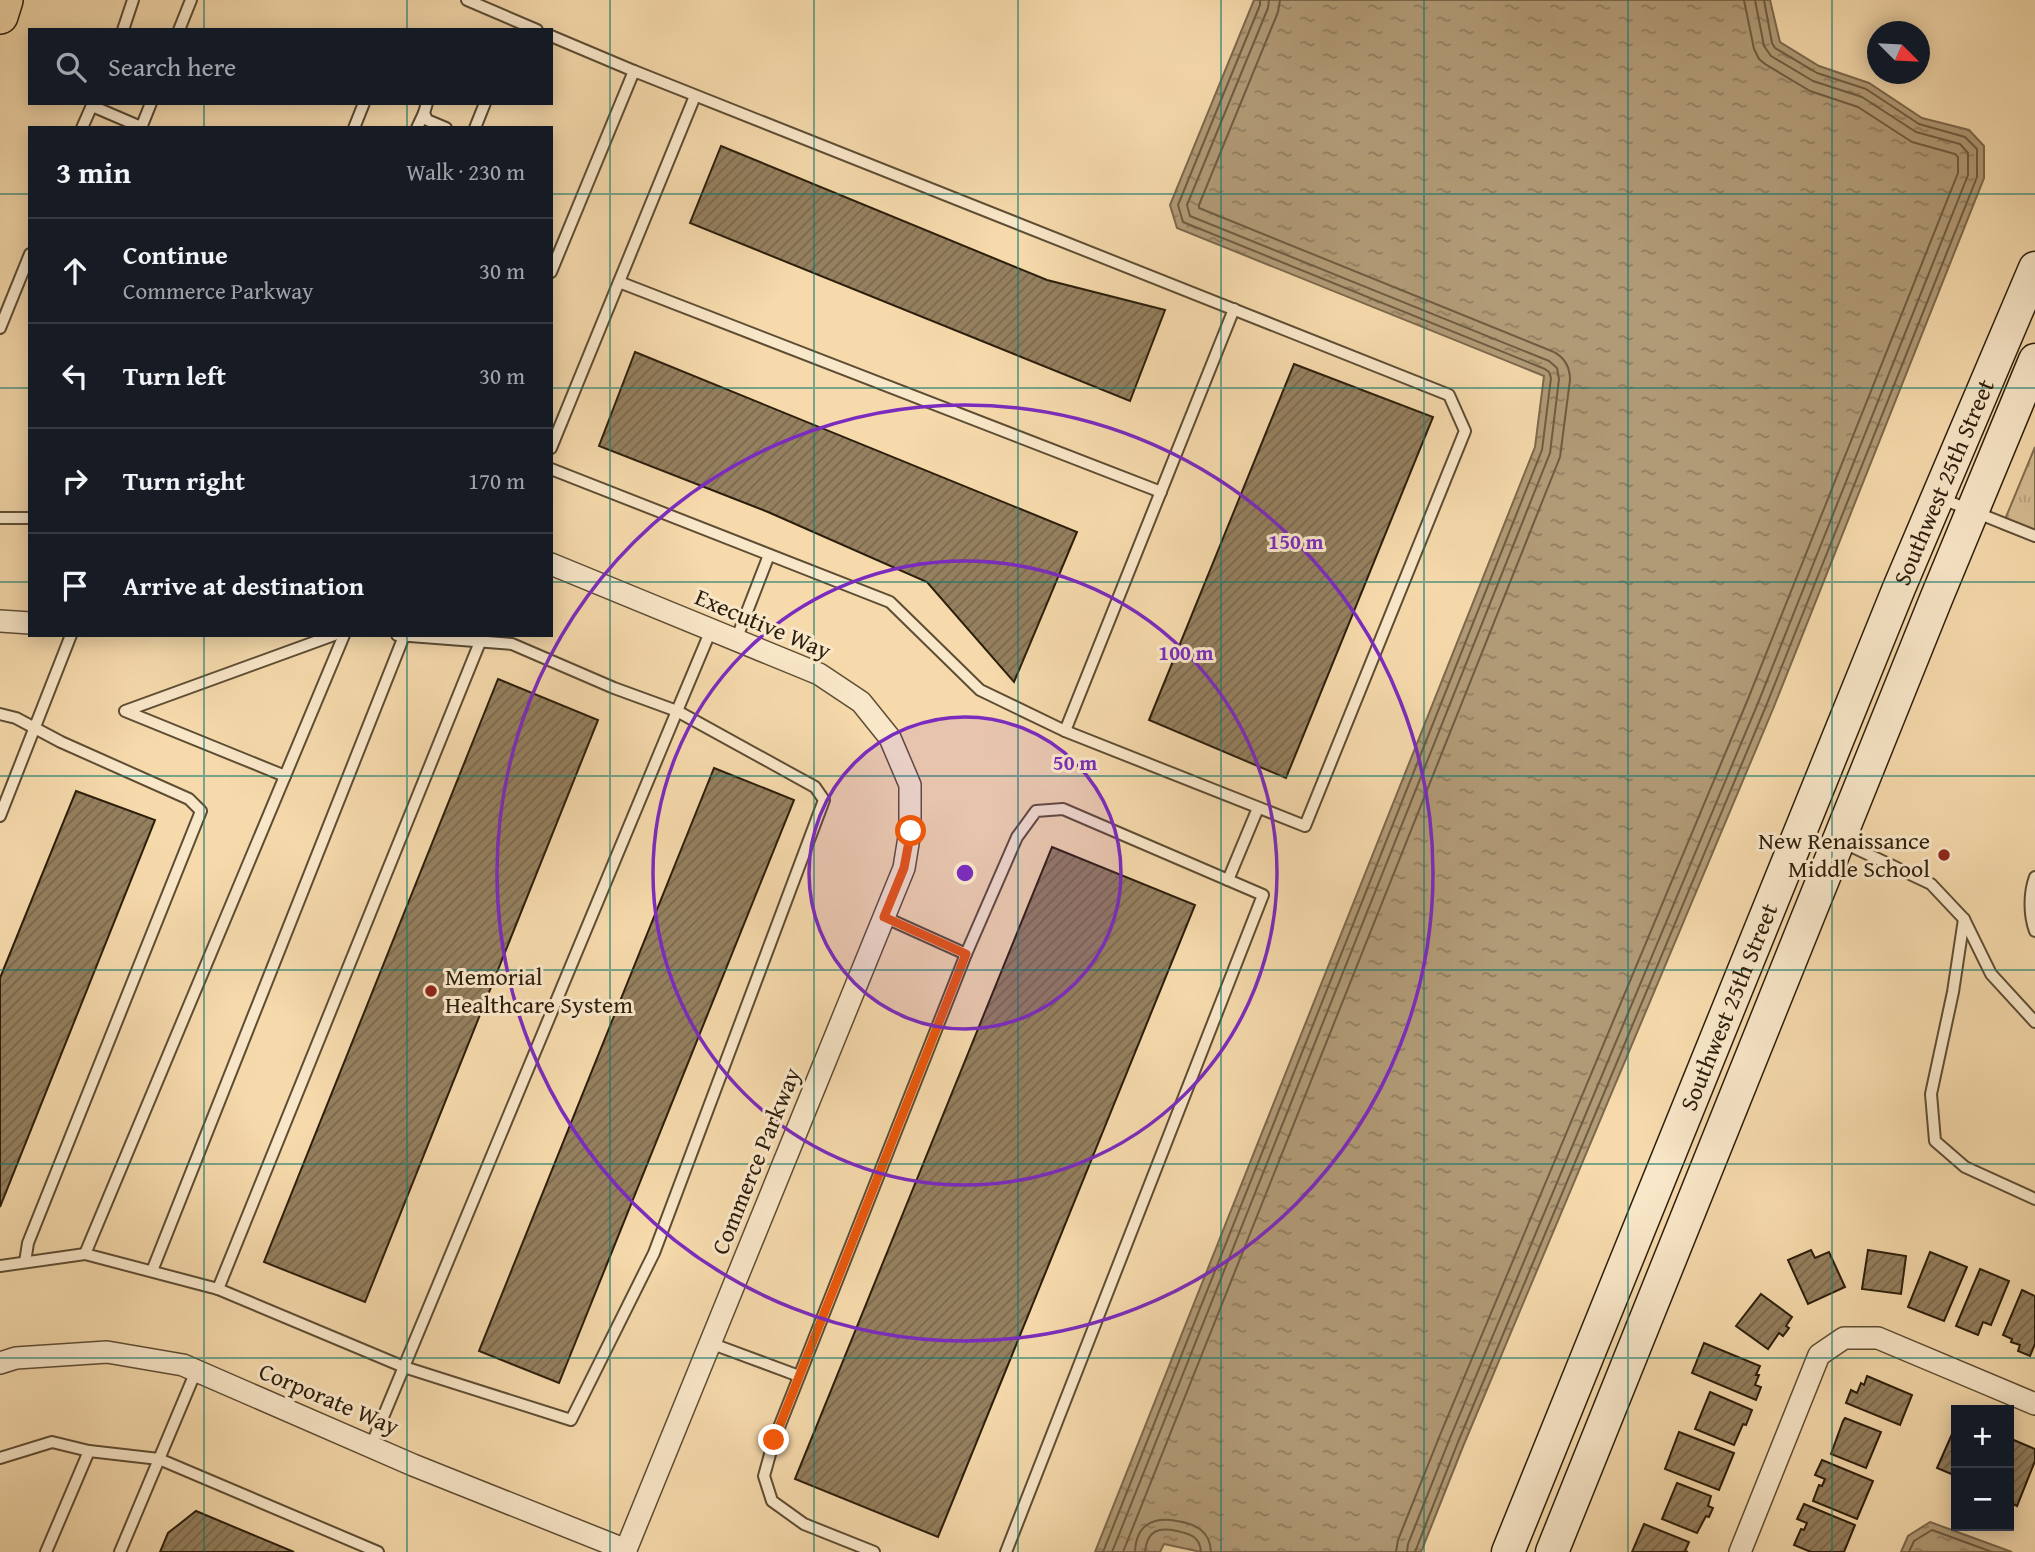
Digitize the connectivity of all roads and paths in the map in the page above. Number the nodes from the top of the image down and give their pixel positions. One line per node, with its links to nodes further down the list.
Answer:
1 (5, 0): 5 (main road)
2 (133, 0): 7 (lane)
3 (191, 0): 8 (lane)
4 (467, 0): 6 (lane)
5 (0, 16)
6 (517, 26)
7 (124, 28)
8 (180, 28)
9 (553, 37): 10 (lane)
10 (634, 71): 11 (lane); 26 (lane)
11 (695, 96): 28 (lane); 29 (lane)
12 (92, 105): 18 (lane)
13 (94, 105): 19 (lane)
14 (150, 105): 20 (lane)
15 (362, 105): 21 (lane)
16 (484, 105): 24 (lane)
17 (425, 108): 22 (lane); 23 (lane)
18 (83, 126)
19 (139, 126)
20 (141, 126)
21 (355, 126)
22 (419, 126)
23 (441, 126)
24 (476, 126)
25 (28, 259): 30 (lane)
26 (553, 267)
27 (2035, 268): 35 (street, Southwest 25th Street)
28 (619, 282): 32 (lane); 34 (lane)
29 (1234, 309): 34 (lane); 58 (lane)
30 (0, 328)
31 (2035, 360): 36 (street, Southwest 25th Street)
32 (553, 443)
33 (553, 470): 40 (lane)
34 (1161, 492): 55 (lane)
35 (1938, 497): 36 (lane); 90 (street, Southwest 25th Street)
36 (1972, 512): 39 (lane); 60 (street, Southwest 25th Street)
37 (0, 518): 38 (lane)
38 (28, 518)
39 (2035, 537)
40 (769, 555): 50 (lane); 55 (lane)
41 (553, 565): 44 (street, Executive Way)
42 (0, 621): 43 (street)
43 (28, 623)
44 (711, 630): 50 (street, Executive Way); 52 (lane)
45 (70, 637): 54 (lane)
46 (328, 637): 56 (lane)
47 (343, 637): 56 (lane)
48 (404, 637): 72 (lane)
49 (417, 637): 51 (lane)
50 (736, 640): 57 (street, Executive Way)
51 (480, 642): 52 (lane); 73 (lane)
52 (677, 711): 76 (lane); 76 (lane)
53 (0, 714): 54 (lane)
54 (34, 728): 59 (lane); 70 (lane)
55 (1065, 731): 58 (lane)
56 (285, 776): 69 (lane)
57 (910, 785): 63 (street, Commerce Parkway)
58 (1258, 808): 62 (lane)
59 (0, 816)
60 (1839, 841): 64 (lane); 91 (street, Southwest 25th Street)
61 (2035, 877): 65 (lane)
62 (1228, 880): 66 (lane); 89 (lane)
63 (884, 917): 66 (lane); 74 (street, Commerce Parkway)
64 (1964, 919): 67 (lane); 68 (lane)
65 (2035, 931)
66 (966, 954): 78 (lane)
67 (2035, 1022)
68 (2035, 1199)
69 (85, 1254): 70 (lane); 72 (lane)
70 (25, 1262): 71 (lane)
71 (0, 1266)
72 (152, 1271): 73 (lane)
73 (218, 1289): 76 (lane)
74 (710, 1343): 78 (lane); 84 (street, Commerce Parkway)
75 (0, 1363): 77 (street, Corporate Way)
76 (404, 1367): 80 (lane)
77 (196, 1371): 80 (street, Corporate Way); 83 (lane)
78 (799, 1376): 88 (lane)
79 (2035, 1404): 92 (street)
80 (371, 1446): 84 (street, Corporate Way)
81 (89, 1451): 82 (lane); 83 (lane); 85 (lane)
82 (0, 1458)
83 (159, 1459): 86 (lane); 87 (lane)
84 (627, 1551)
85 (46, 1552)
86 (120, 1552)
87 (378, 1552)
88 (874, 1552)
89 (1006, 1552)
90 (1508, 1552)
91 (1552, 1552)
92 (1740, 1552)

